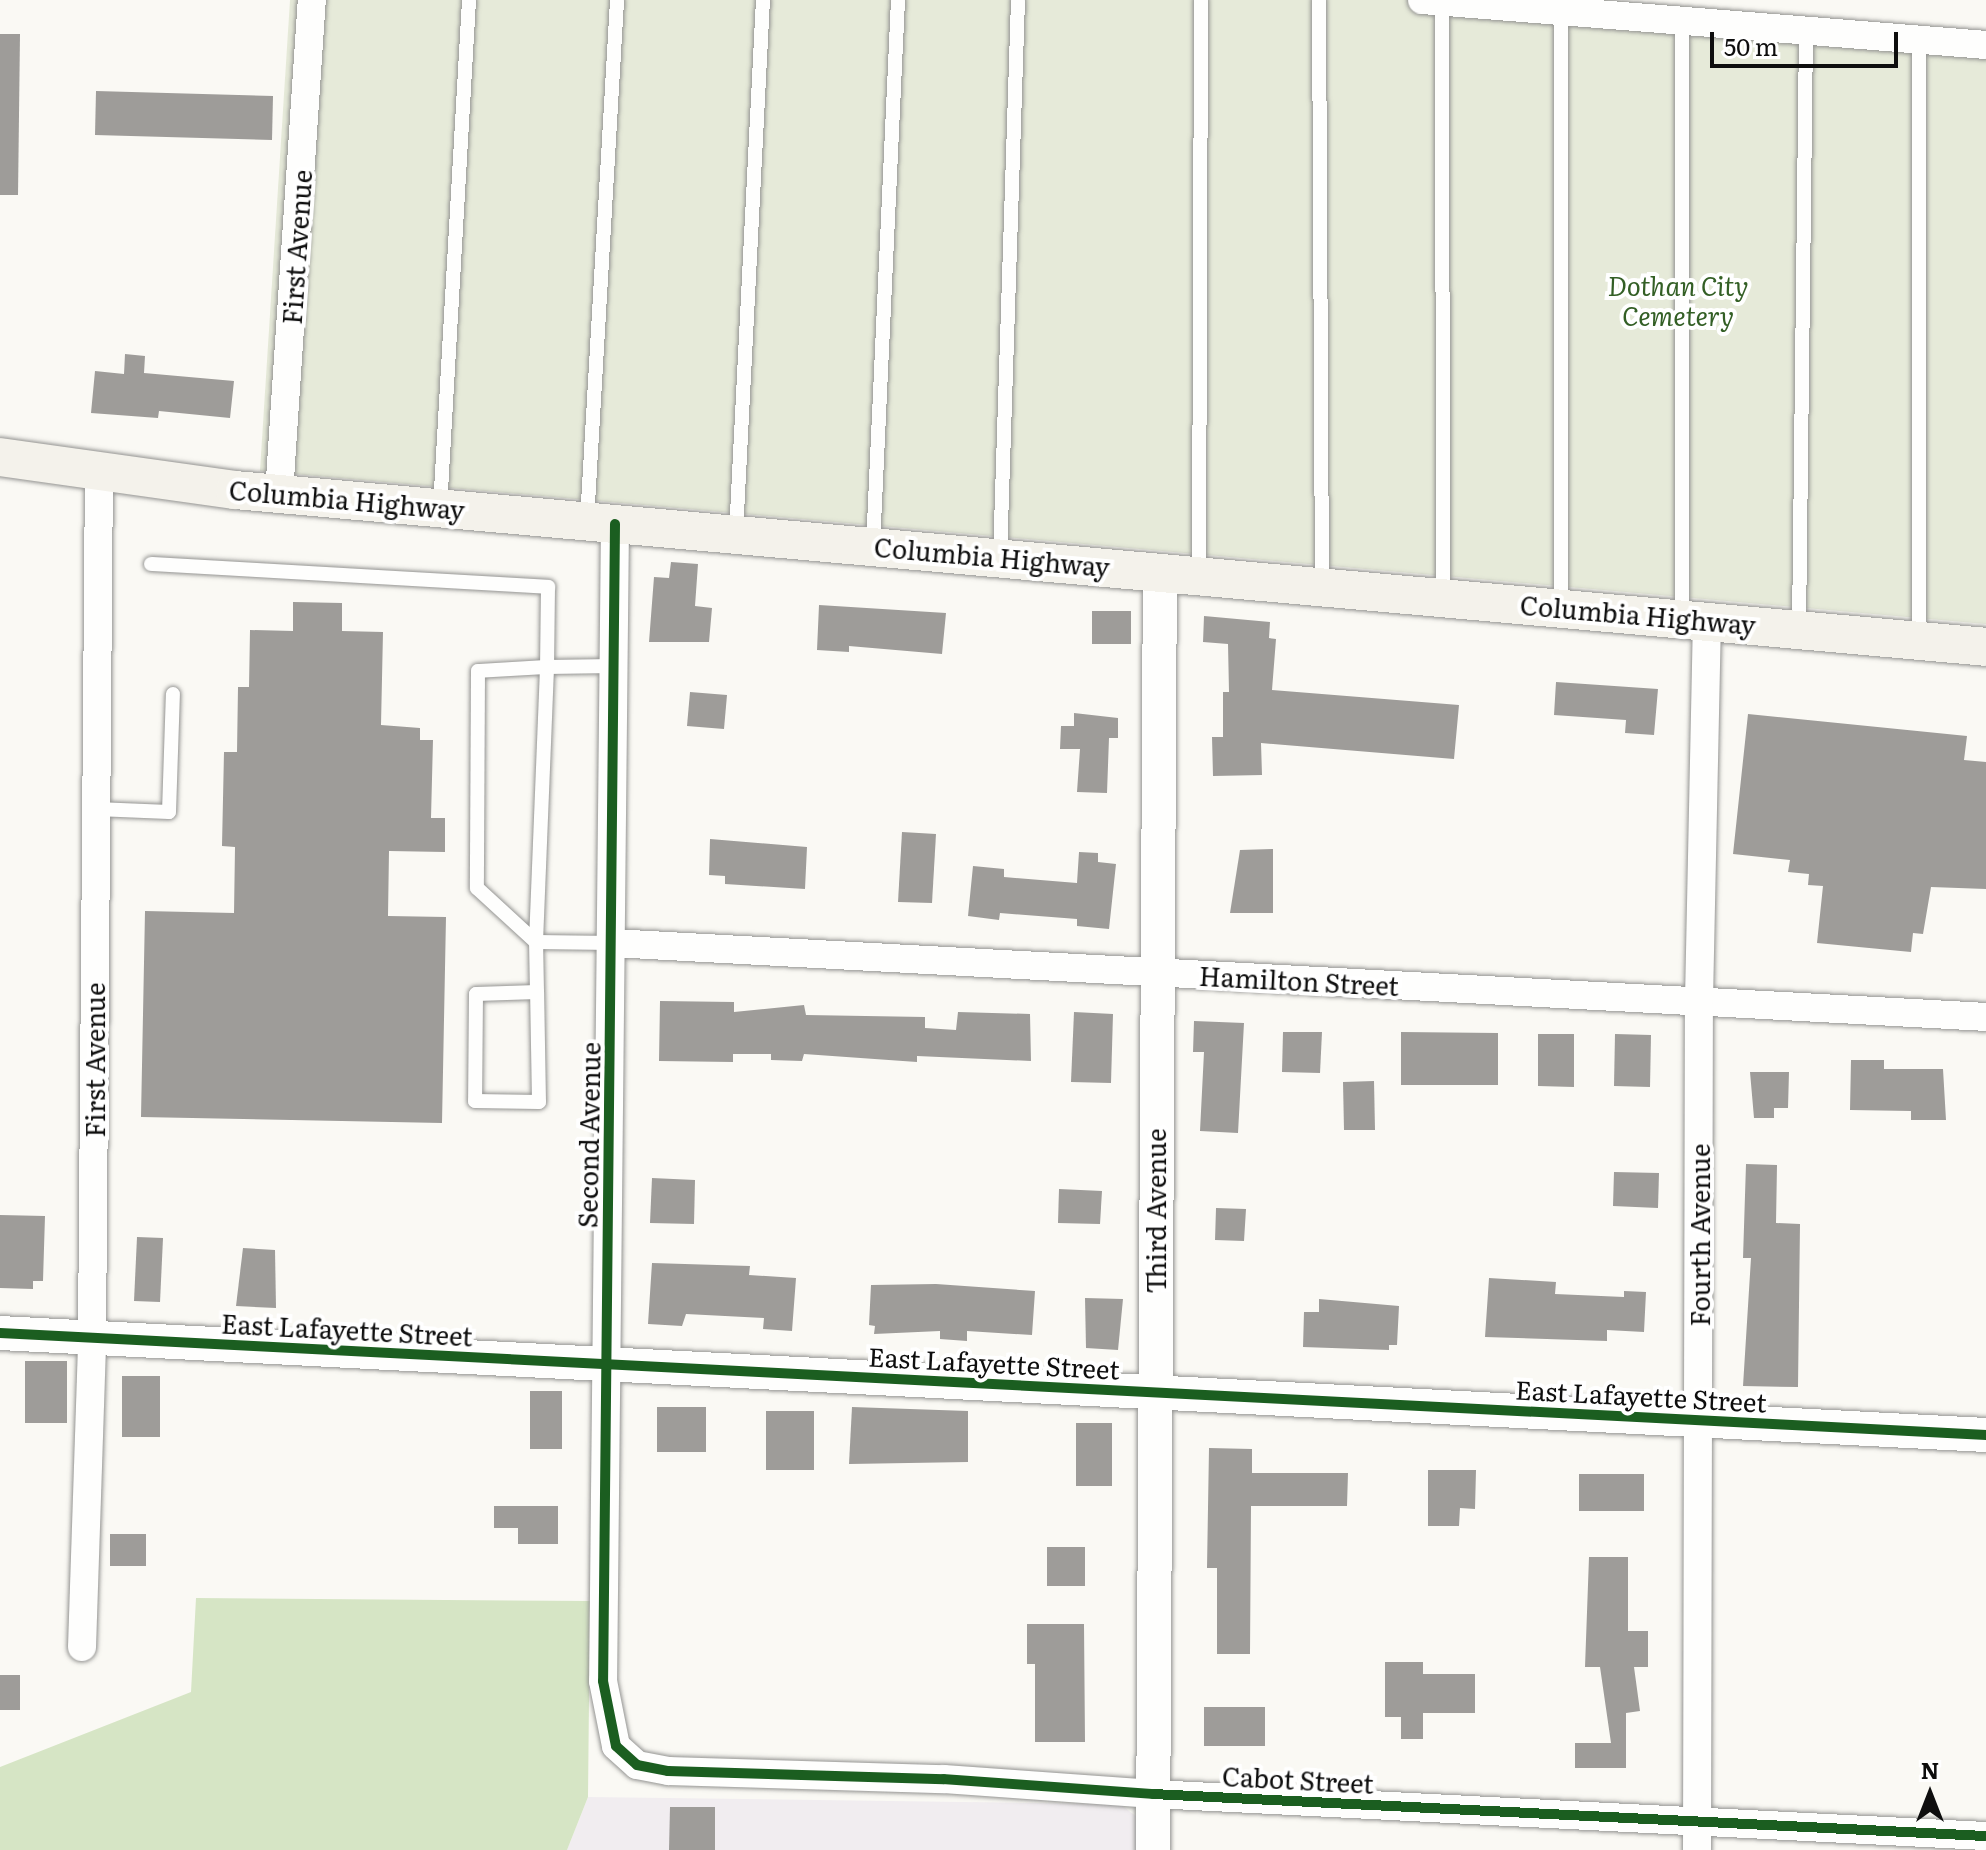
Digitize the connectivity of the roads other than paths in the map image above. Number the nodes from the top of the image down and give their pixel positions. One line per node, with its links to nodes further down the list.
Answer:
1 (312, 0): 17 (street, First Avenue)
2 (469, 0): 18 (lane)
3 (617, 0): 19 (lane)
4 (763, 0): 20 (lane)
5 (898, 0): 21 (lane)
6 (1018, 0): 22 (lane)
7 (1201, 0): 25 (lane)
8 (1319, 0): 26 (lane)
9 (1432, 1): 10 (street); 27 (lane)
10 (1561, 11): 11 (street); 28 (lane)
11 (1682, 21): 12 (street); 29 (lane)
12 (1806, 31): 13 (street); 30 (lane)
13 (1919, 40): 14 (street); 31 (lane)
14 (1986, 45)
15 (0, 457): 16 (main road, Columbia Highway)
16 (99, 474): 17 (main road, Columbia Highway); 36 (street, First Avenue)
17 (279, 494): 18 (main road, Columbia Highway)
18 (440, 508): 19 (main road, Columbia Highway)
19 (601, 522): 20 (main road, Columbia Highway); 33 (street, Second Avenue)
20 (736, 534): 21 (main road, Columbia Highway)
21 (873, 546): 22 (main road, Columbia Highway)
22 (1000, 557): 24 (main road, Columbia Highway)
23 (151, 564): 34 (lane)
24 (1160, 571): 25 (main road, Columbia Highway); 39 (street, Third Avenue)
25 (1199, 574): 26 (main road, Columbia Highway)
26 (1322, 586): 27 (main road, Columbia Highway)
27 (1443, 596): 28 (main road, Columbia Highway)
28 (1561, 607): 29 (main road, Columbia Highway)
29 (1695, 619): 30 (main road, Columbia Highway); 41 (street, Fourth Avenue)
30 (1799, 629): 31 (main road, Columbia Highway)
31 (1919, 640): 32 (main road, Columbia Highway)
32 (1986, 647)
33 (614, 666): 34 (lane); 38 (street, Second Avenue)
34 (547, 667): 37 (lane); 37 (lane)
35 (173, 694): 36 (lane)
36 (96, 809): 44 (street, First Avenue)
37 (536, 942): 38 (lane); 40 (lane)
38 (612, 943): 39 (street, Hamilton Street); 45 (street, Second Avenue)
39 (1156, 973): 41 (street, Hamilton Street); 46 (street, Third Avenue)
40 (537, 992): 40 (lane)
41 (1699, 1000): 42 (street, Hamilton Street); 47 (street, Fourth Avenue)
42 (1986, 1017)
43 (0, 1333): 44 (street, East Lafayette Street)
44 (92, 1338): 45 (street, East Lafayette Street); 49 (street, First Avenue)
45 (608, 1364): 46 (street, East Lafayette Street); 50 (street, Second Avenue)
46 (1155, 1392): 47 (street, East Lafayette Street); 51 (street, Third Avenue)
47 (1699, 1420): 48 (street, East Lafayette Street); 52 (street, Fourth Avenue)
48 (1986, 1435)
49 (82, 1647)
50 (616, 1746): 51 (street, Cabot Street)
51 (1153, 1794): 52 (street, Cabot Street); 54 (street, Third Avenue)
52 (1697, 1821): 53 (street, Cabot Street); 55 (street, Fourth Avenue)
53 (1986, 1836)
54 (1153, 1850)
55 (1697, 1850)

